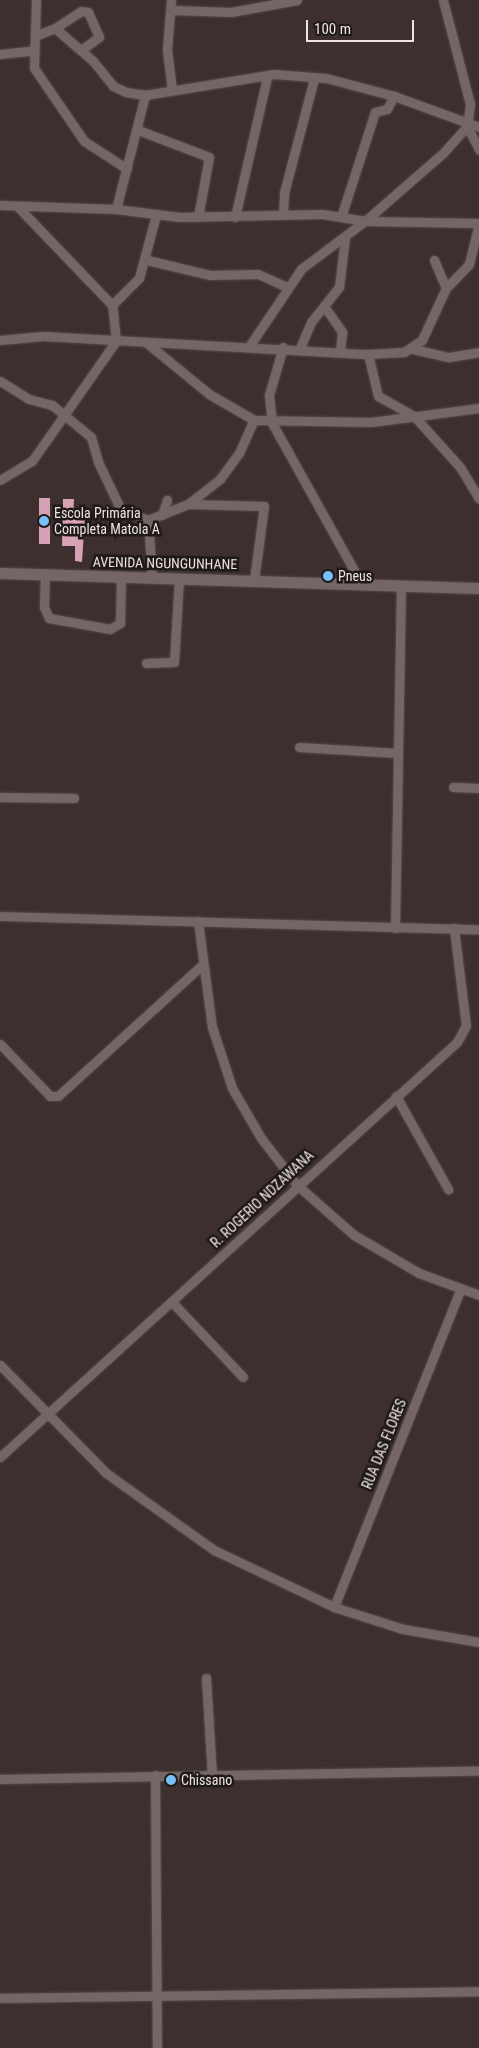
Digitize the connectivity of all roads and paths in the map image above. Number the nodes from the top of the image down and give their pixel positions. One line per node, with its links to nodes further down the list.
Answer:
1 (36, 0): 7 (street)
2 (171, 0): 5 (street)
3 (297, 0): 5 (street)
4 (443, 0): 16 (street)
5 (173, 10): 13 (street)
6 (55, 28): 7 (street); 8 (street); 8 (street)
7 (37, 35): 9 (street)
8 (81, 50): 14 (street)
9 (32, 51): 10 (street); 20 (street)
10 (0, 54)
11 (266, 77): 12 (street); 13 (street); 27 (street)
12 (314, 79): 15 (street); 25 (street)
13 (172, 90): 14 (street)
14 (146, 95): 18 (street)
15 (394, 96): 16 (street); 28 (street)
16 (467, 126): 17 (street); 19 (street); 29 (street)
17 (479, 127)
18 (138, 130): 20 (street); 26 (street)
19 (479, 150)
20 (127, 169): 23 (street)
21 (0, 205): 22 (street)
22 (18, 207): 23 (street); 36 (street)
23 (116, 209): 24 (street)
24 (156, 215): 26 (street); 32 (street)
25 (283, 215): 27 (street); 28 (street)
26 (198, 217): 27 (street)
27 (235, 217)
28 (341, 217): 29 (street)
29 (365, 221): 30 (street); 31 (street)
30 (479, 223): 35 (street)
31 (345, 238): 34 (street); 37 (street)
32 (147, 260): 34 (street); 36 (street)
33 (434, 260): 35 (street)
34 (287, 287): 41 (street)
35 (446, 288): 44 (street)
36 (112, 305): 39 (street)
37 (324, 306): 43 (street); 45 (street)
38 (0, 340): 39 (street)
39 (116, 341): 40 (street); 50 (street)
40 (148, 344): 41 (street); 52 (street)
41 (250, 345): 42 (street)
42 (283, 347): 43 (street); 53 (street)
43 (300, 348): 45 (street)
44 (413, 349): 46 (street); 47 (street)
45 (340, 352): 47 (street)
46 (479, 352)
47 (368, 354): 51 (street)
48 (0, 381): 50 (street)
49 (479, 408): 51 (street)
50 (64, 414): 54 (street); 59 (street)
51 (414, 416): 53 (street); 55 (street)
52 (254, 420): 53 (street); 57 (street)
53 (272, 423): 66 (street)
54 (0, 480)
55 (479, 499)
56 (167, 500): 58 (street)
57 (188, 504): 58 (street); 65 (street)
58 (162, 514): 59 (street)
59 (148, 520): 63 (street)
60 (0, 573): 61 (street, AVENIDA NGUNGUNHANE)
61 (45, 576): 62 (street, AVENIDA NGUNGUNHANE); 62 (street)
62 (121, 577): 63 (street, AVENIDA NGUNGUNHANE)
63 (152, 578): 64 (street, AVENIDA NGUNGUNHANE)
64 (179, 578): 65 (street, AVENIDA NGUNGUNHANE); 69 (street)
65 (254, 580): 66 (street, AVENIDA NGUNGUNHANE)
66 (360, 581): 67 (street, AVENIDA NGUNGUNHANE)
67 (400, 586): 68 (street, AVENIDA NGUNGUNHANE); 71 (street)
68 (479, 588)
69 (146, 664)
70 (299, 747): 71 (street)
71 (397, 753): 78 (street)
72 (453, 787): 73 (street)
73 (479, 788)
74 (0, 796): 75 (street)
75 (74, 798)
76 (0, 916): 77 (street)
77 (198, 921): 78 (street); 81 (street)
78 (394, 928): 79 (street)
79 (454, 928): 80 (street); 83 (street, R. ROGERIO NDZAWANA)
80 (479, 929)
81 (201, 966): 82 (street); 84 (street)
82 (0, 1044)
83 (396, 1096): 84 (street, R. ROGERIO NDZAWANA); 85 (street)
84 (297, 1185): 86 (street); 88 (street, R. ROGERIO NDZAWANA)
85 (448, 1189)
86 (460, 1291): 87 (street); 93 (street, RUA DAS FLORES)
87 (479, 1295)
88 (172, 1302): 90 (street); 91 (street, R. ROGERIO NDZAWANA)
89 (0, 1365): 91 (street)
90 (243, 1377)
91 (46, 1415): 92 (street, R. ROGERIO NDZAWANA); 93 (street)
92 (0, 1456)
93 (334, 1607): 94 (street)
94 (479, 1642)
95 (206, 1678): 98 (street)
96 (479, 1771): 98 (street)
97 (155, 1775): 98 (street); 99 (street); 101 (street)
98 (212, 1775)
99 (0, 1779)
100 (479, 1991): 101 (street)
101 (159, 1996): 102 (street); 103 (street)
102 (0, 1998)
103 (157, 2048)

